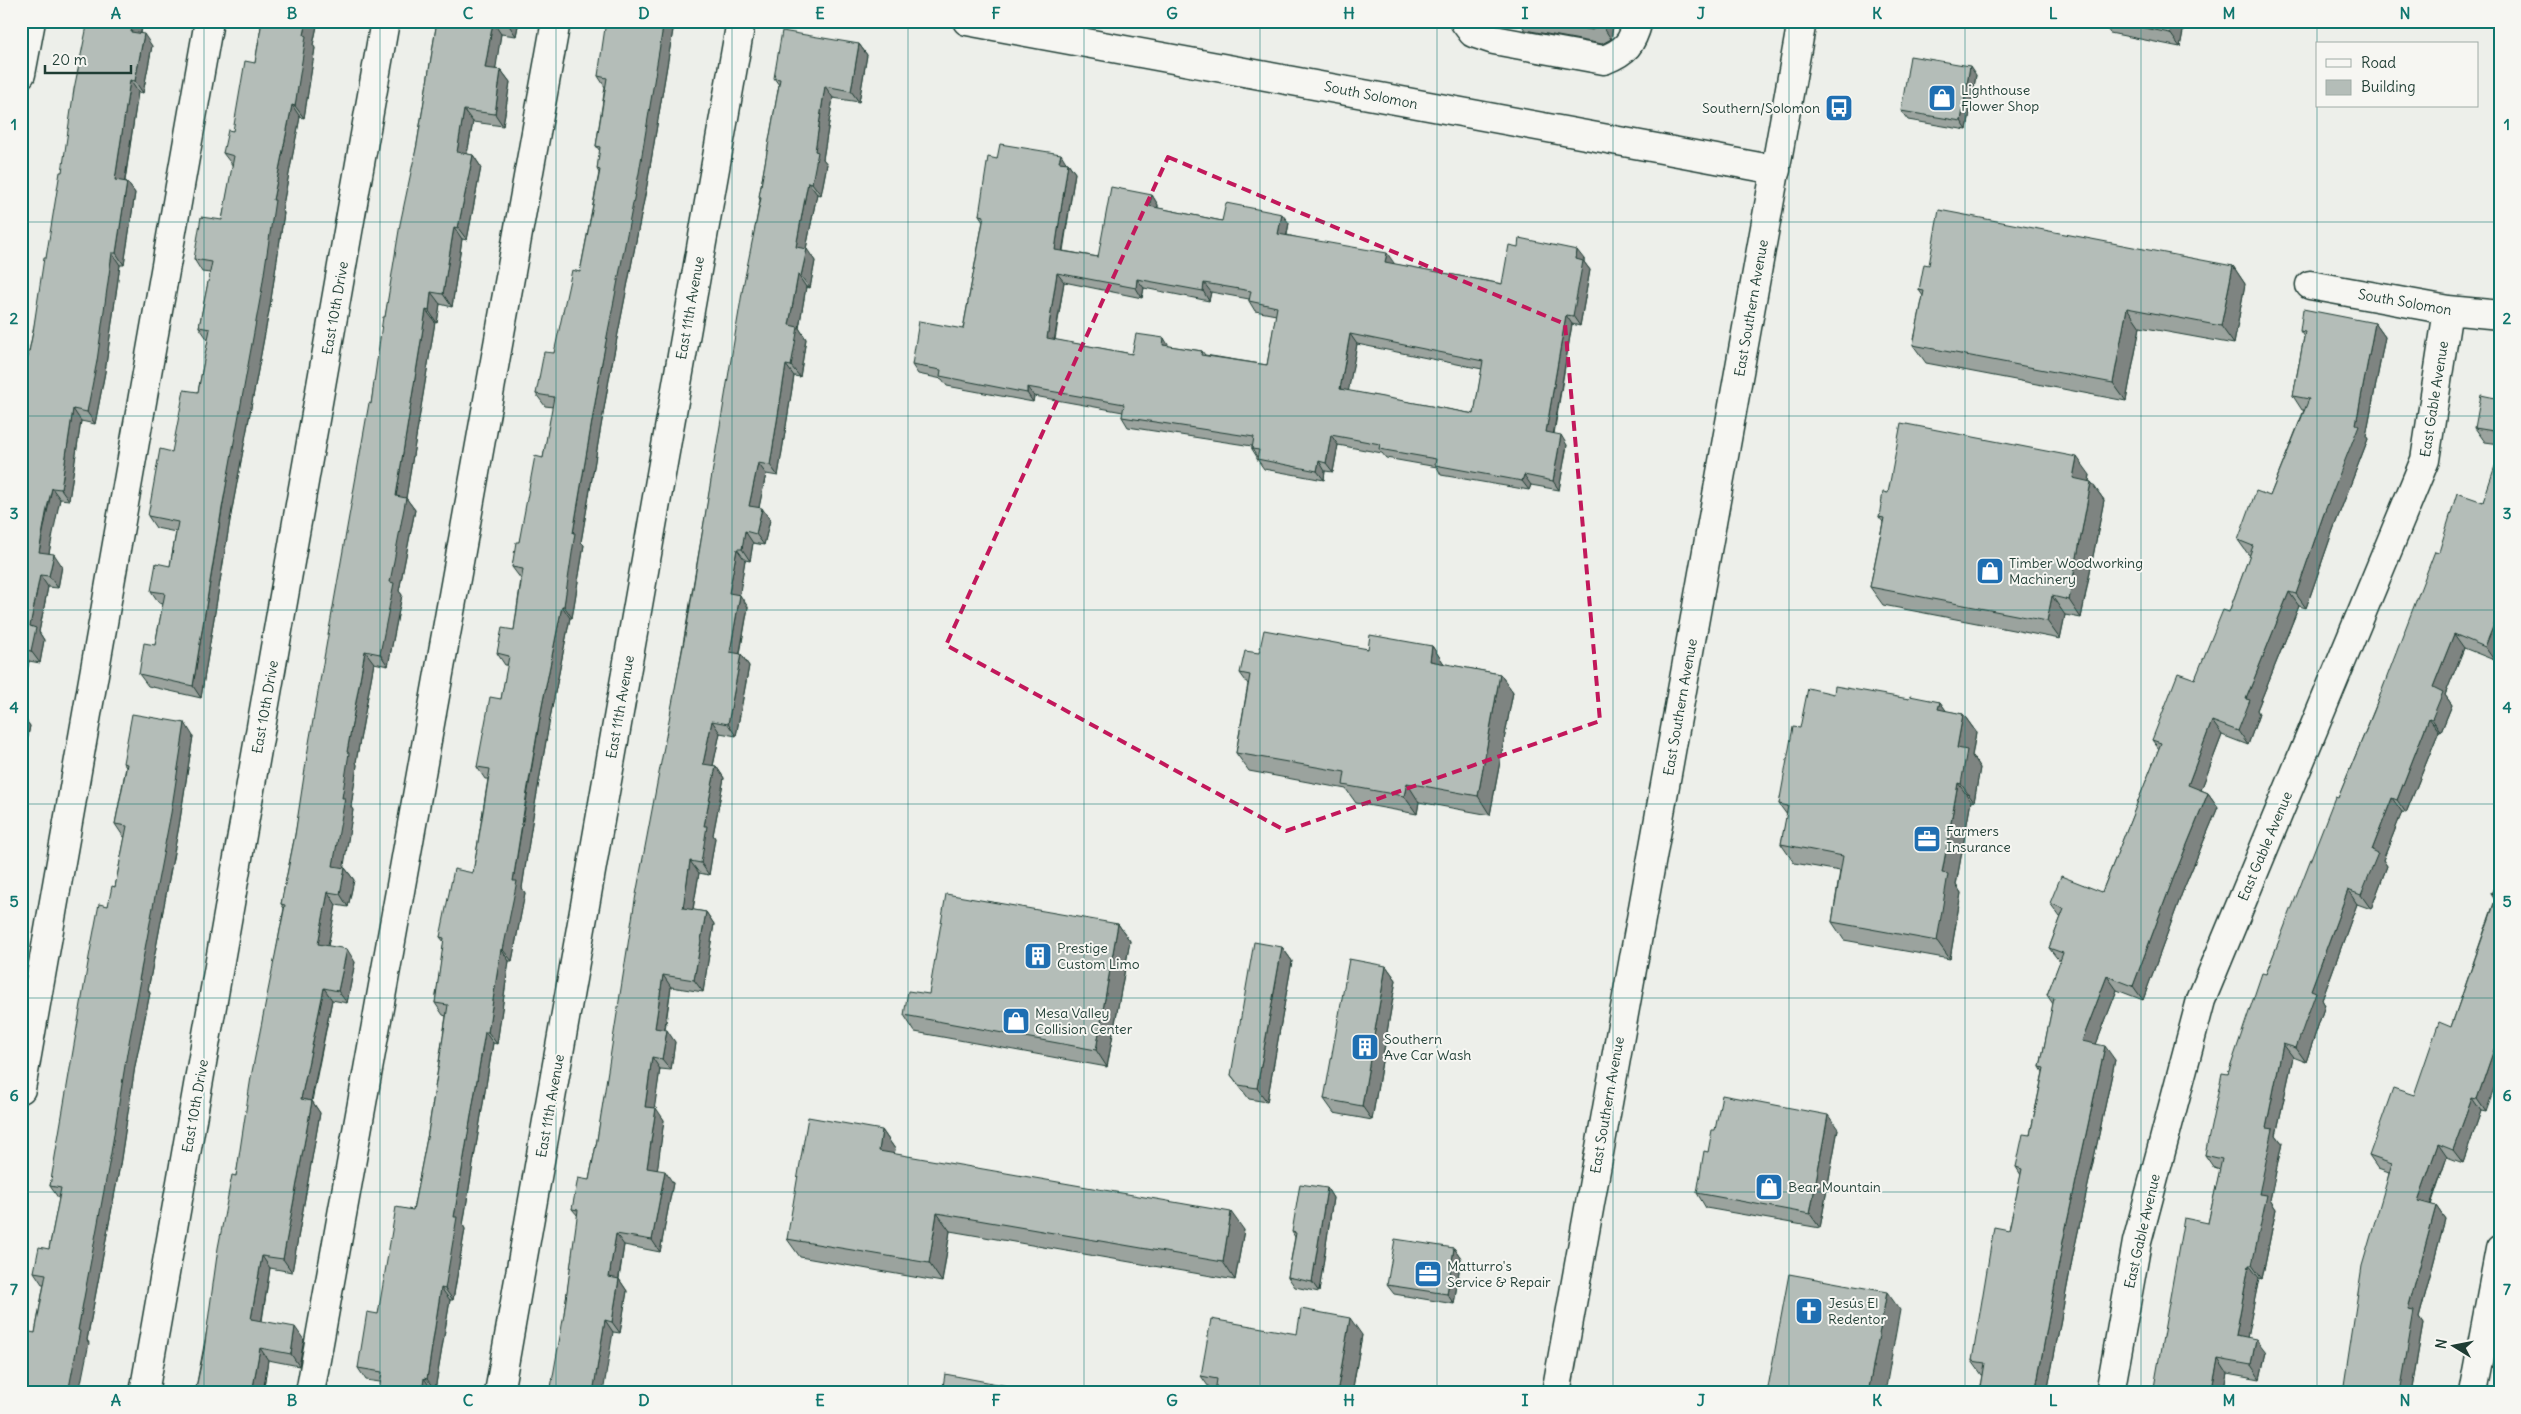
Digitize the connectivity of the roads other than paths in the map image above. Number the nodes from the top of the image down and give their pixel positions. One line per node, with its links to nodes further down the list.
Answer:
1 (30, 21): 10 (street)
2 (209, 21): 15 (street)
3 (385, 21): 17 (street, East 10th Drive)
4 (556, 21): 18 (street)
5 (741, 21): 19 (street, East 11th Avenue)
6 (967, 21): 11 (street, South Solomon)
7 (1464, 21): 8 (street)
8 (1638, 21)
9 (1802, 21): 11 (street, East Southern Avenue)
10 (21, 74)
11 (1776, 170): 20 (street, East Southern Avenue)
12 (2310, 285): 13 (street, South Solomon)
13 (2448, 310): 14 (street, South Solomon); 21 (street, East Gable Avenue)
14 (2500, 315)
15 (21, 1089)
16 (2500, 1249): 22 (street)
17 (144, 1393)
18 (310, 1393)
19 (499, 1393)
20 (1556, 1393)
21 (2110, 1393)
22 (2473, 1393)

